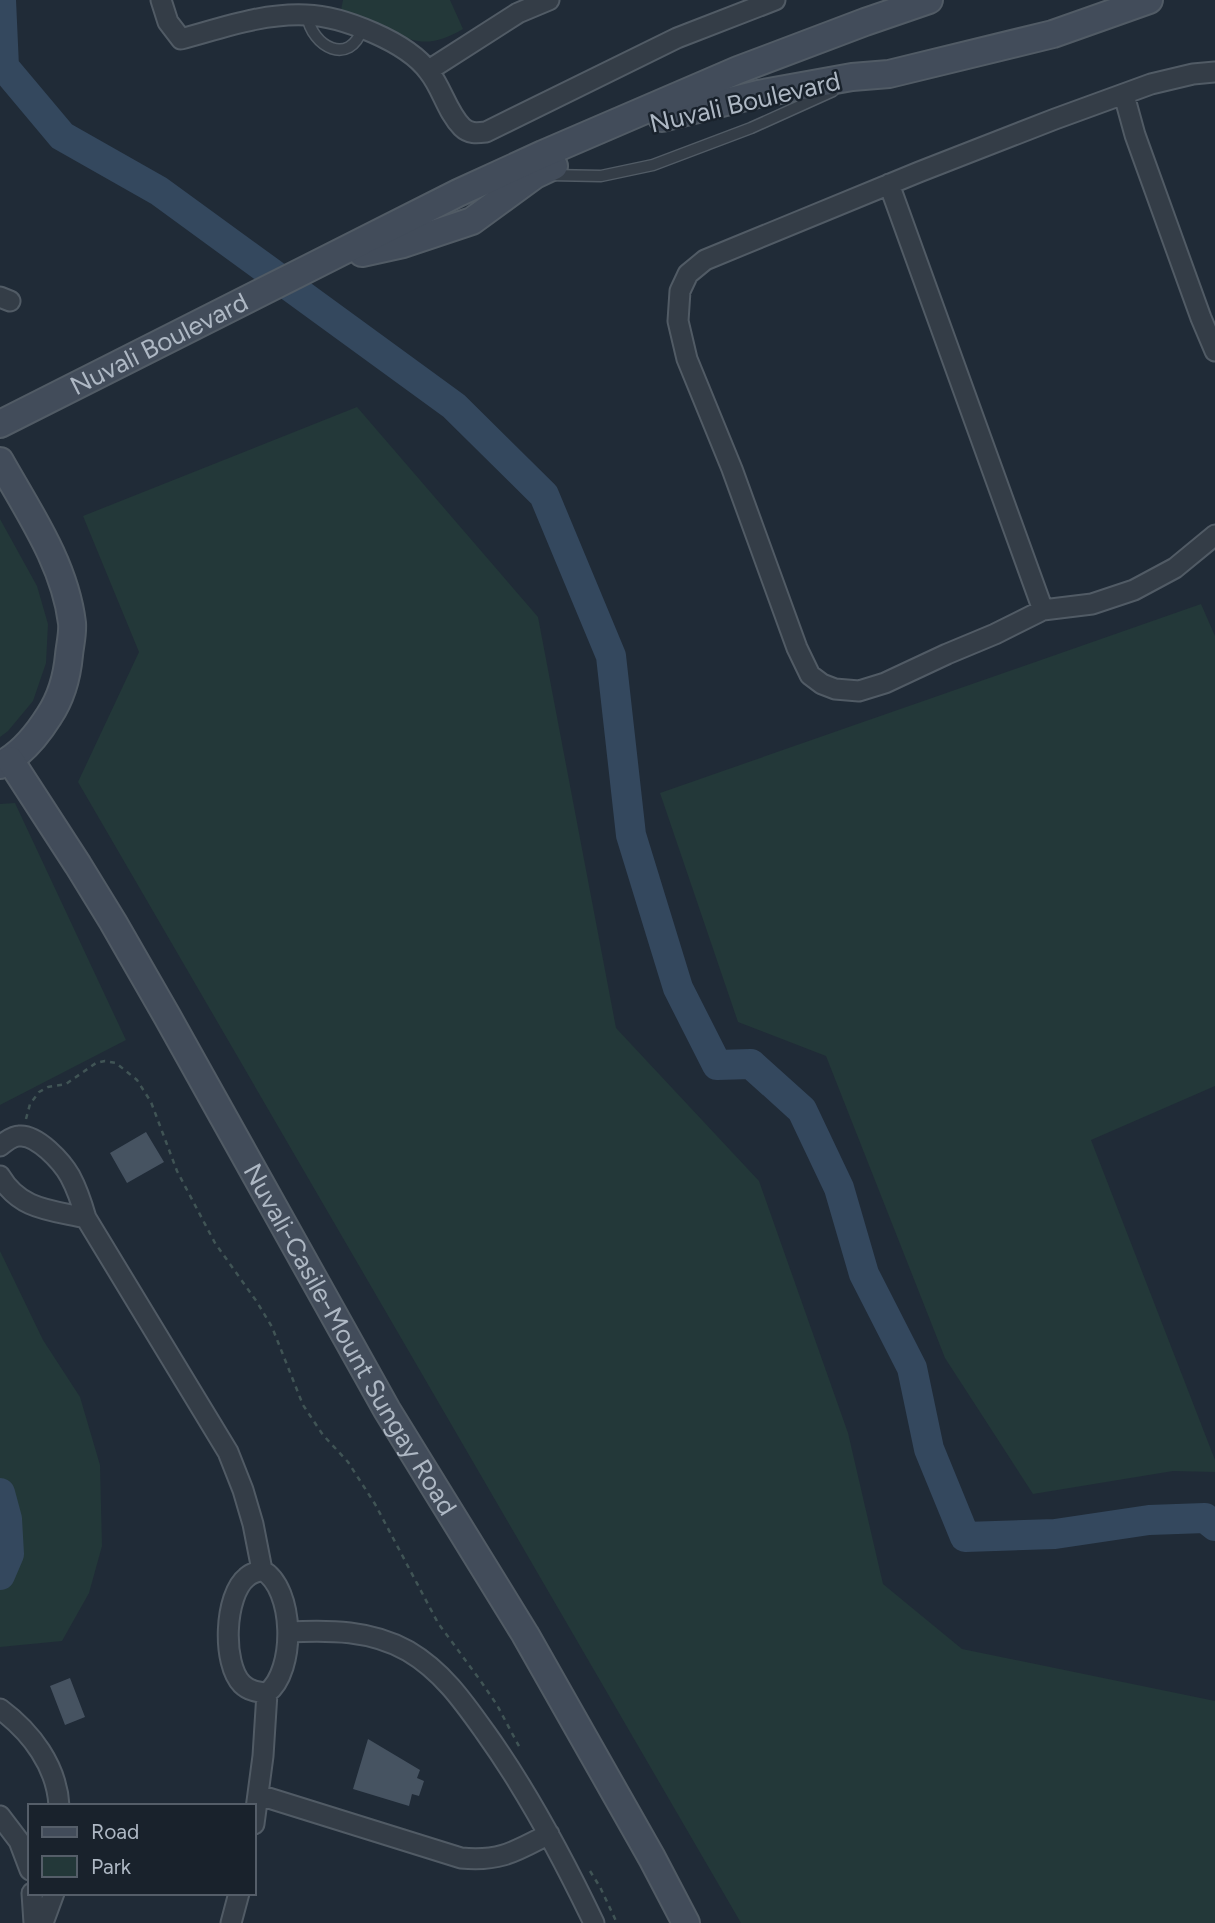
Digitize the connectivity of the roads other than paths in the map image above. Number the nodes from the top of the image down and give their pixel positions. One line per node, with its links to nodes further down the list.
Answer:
1 (161, 0): 7 (street)
2 (549, 0): 6 (street)
3 (775, 0): 9 (street)
4 (929, 0): 12 (street, Nuvali Boulevard)
5 (1149, 0): 11 (street, Nuvali Boulevard)
6 (514, 7): 9 (street)
7 (307, 15): 8 (street); 8 (lane)
8 (362, 29): 9 (street)
9 (429, 70)
10 (1215, 72): 13 (street)
11 (852, 77): 12 (street, Nuvali Boulevard); 14 (lane)
12 (707, 95): 14 (street, Nuvali Boulevard); 16 (street, Nuvali Boulevard)
13 (1124, 95): 15 (street); 17 (street)
14 (535, 175): 16 (street, Nuvali Boulevard)
15 (889, 184): 21 (street); 21 (street)
16 (310, 268): 18 (street, Nuvali Boulevard)
17 (1215, 351)
18 (0, 424)
19 (0, 461): 22 (street)
20 (1215, 535): 21 (street)
21 (1043, 610)
22 (5, 762): 45 (street, Nuvali-Casile-Mount Sungay Road)
23 (0, 1146): 25 (street)
24 (0, 1176): 25 (street)
25 (86, 1218): 26 (street)
26 (262, 1570): 27 (street); 28 (street)
27 (288, 1632): 28 (street); 35 (street)
28 (267, 1693): 31 (street)
29 (0, 1709): 30 (street)
30 (9, 1722): 32 (street)
31 (259, 1795): 33 (street); 35 (street)
32 (59, 1804)
33 (256, 1812)
34 (0, 1816): 36 (street)
35 (549, 1834): 44 (street)
36 (24, 1844): 37 (street)
37 (28, 1861)
38 (33, 1895): 41 (street)
39 (53, 1895): 42 (street)
40 (238, 1895): 43 (street)
41 (34, 1923)
42 (43, 1923)
43 (231, 1923)
44 (594, 1923)
45 (686, 1923)

